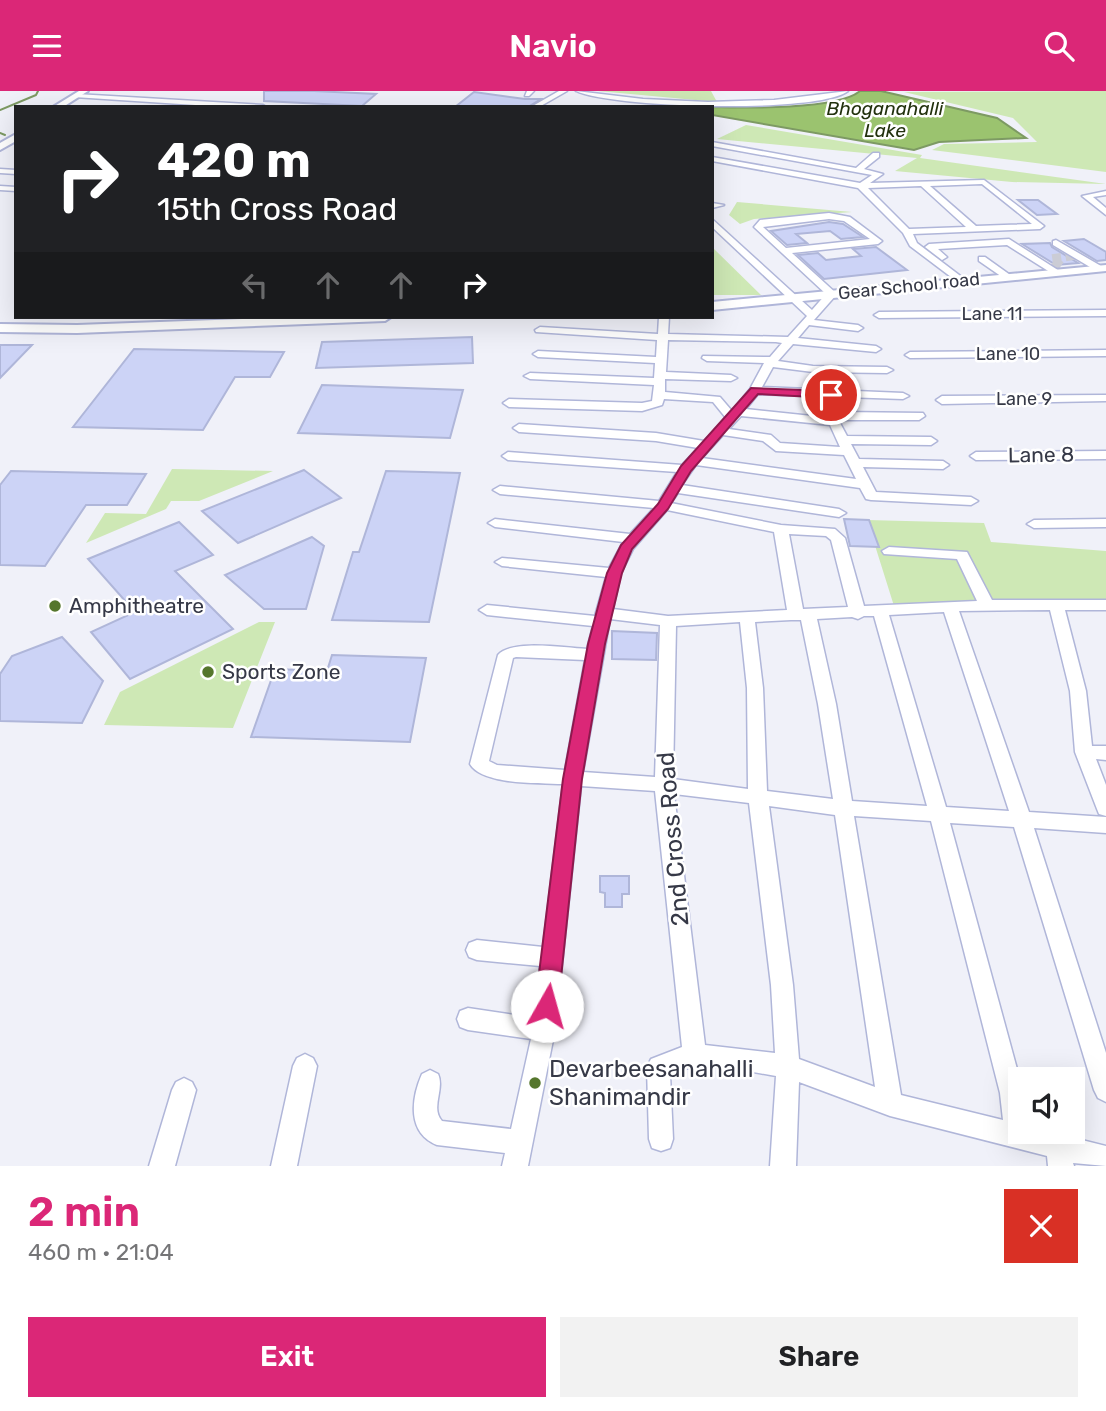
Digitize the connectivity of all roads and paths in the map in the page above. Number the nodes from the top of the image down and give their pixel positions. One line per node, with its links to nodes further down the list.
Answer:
1 (94, 91): 5 (main road)
2 (564, 91): 6 (street)
3 (579, 91): 4 (street)
4 (845, 91)
5 (77, 98): 7 (street); 8 (street)
6 (537, 104)
7 (179, 105)
8 (208, 105)
9 (14, 135): 11 (main road)
10 (714, 144): 14 (street)
11 (0, 147)
12 (876, 155): 14 (street)
13 (714, 159): 18 (street)
14 (859, 169): 15 (street)
15 (874, 179): 17 (street); 18 (street)
16 (923, 184): 17 (street); 24 (street); 24 (street)
17 (887, 185): 18 (street)
18 (861, 186): 25 (street)
19 (1106, 193): 20 (street)
20 (1106, 212)
21 (842, 214): 26 (street)
22 (751, 223): 27 (street)
23 (714, 224): 37 (street)
24 (974, 229): 25 (street)
25 (907, 232): 35 (street)
26 (868, 234): 27 (street); 29 (street)
27 (770, 240): 29 (street)
28 (1056, 243): 31 (street)
29 (783, 251): 36 (street)
30 (982, 259): 33 (street)
31 (1102, 268): 32 (main road, Gear School road)
32 (1062, 269): 33 (main road, Gear School road); 34 (street)
33 (1008, 277): 34 (main road, Gear School road)
34 (976, 280): 35 (main road, Gear School road)
35 (962, 281): 36 (main road, Gear School road)
36 (832, 294): 37 (main road, Gear School road); 43 (street)
37 (795, 300): 38 (main road, Gear School road); 43 (street)
38 (714, 306)
39 (1106, 313): 40 (street, Lane 11)
40 (879, 315)
41 (277, 319): 44 (main road)
42 (664, 319): 48 (street)
43 (810, 319): 46 (street); 49 (street)
44 (220, 320): 45 (main road)
45 (0, 328)
46 (858, 328)
47 (540, 330): 48 (street)
48 (662, 337): 49 (street); 55 (street)
49 (788, 342): 50 (street); 56 (street)
50 (876, 349)
51 (1106, 353): 53 (street, Lane 10)
52 (538, 354): 55 (street)
53 (910, 355)
54 (707, 358): 56 (street)
55 (659, 360): 60 (street)
56 (772, 361): 57 (street); 61 (street)
57 (887, 370)
58 (530, 376): 60 (street)
59 (731, 378): 60 (street)
60 (658, 384): 65 (street); 66 (street)
61 (755, 390): 62 (street); 66 (street)
62 (903, 396)
63 (1106, 398): 64 (street, Lane 9)
64 (943, 400)
65 (509, 403)
66 (735, 415): 68 (street); 70 (street)
67 (919, 416): 68 (street)
68 (834, 422): 73 (street)
69 (519, 428): 72 (street)
70 (719, 431): 72 (street); 73 (street)
71 (931, 441): 73 (street)
72 (704, 445): 78 (street)
73 (847, 446): 77 (street)
74 (1106, 455): 76 (street, Lane 8)
75 (508, 456): 78 (street)
76 (976, 456)
77 (856, 463): 79 (street); 80 (street)
78 (690, 465): 80 (street); 81 (street)
79 (943, 465)
80 (863, 484): 83 (street)
81 (674, 488): 84 (street); 85 (street)
82 (500, 490): 84 (street)
83 (971, 501)
84 (663, 506): 89 (street); 90 (street)
85 (839, 513)
86 (495, 523): 90 (street)
87 (1106, 523): 88 (street)
88 (1034, 524)
89 (781, 529): 100 (street); 101 (street)
90 (633, 539): 93 (street)
91 (889, 551): 94 (street)
92 (502, 562): 93 (street)
93 (614, 573): 102 (street)
94 (987, 605): 95 (street); 97 (street)
95 (1056, 605): 96 (street); 106 (street)
96 (1106, 605)
97 (950, 607): 99 (street); 114 (street)
98 (487, 610): 102 (street)
99 (880, 611): 100 (street); 113 (street)
100 (858, 614): 101 (street)
101 (802, 615): 103 (street); 111 (street)
102 (602, 618): 104 (street); 105 (street)
103 (747, 619): 104 (street); 110 (street)
104 (668, 621): 109 (street, 2nd Cross Road)
105 (595, 655): 108 (street); 108 (street)
106 (1084, 752): 107 (street); 112 (street)
107 (1106, 753)
108 (573, 779): 109 (street); 117 (street)
109 (664, 785): 110 (street); 120 (street, 2nd Cross Road)
110 (758, 797): 111 (street); 122 (street)
111 (841, 808): 113 (street); 127 (street)
112 (1106, 809)
113 (936, 813): 114 (street); 123 (street)
114 (1021, 818): 115 (street); 126 (street)
115 (1106, 825)
116 (477, 950): 117 (street)
117 (552, 958): 119 (street)
118 (468, 1019): 119 (street)
119 (544, 1030): 131 (street)
120 (695, 1056): 122 (street); 129 (street)
121 (305, 1066): 135 (street)
122 (788, 1066): 127 (street); 136 (street)
123 (1008, 1074)
124 (430, 1082): 131 (street)
125 (184, 1090): 134 (street)
126 (1106, 1090)
127 (890, 1104): 128 (street)
128 (1008, 1133)
129 (661, 1139)
130 (1035, 1144): 132 (street)
131 (517, 1154)
132 (1060, 1156): 133 (street)
133 (1106, 1159)
134 (162, 1166)
135 (284, 1166)
136 (783, 1166)

